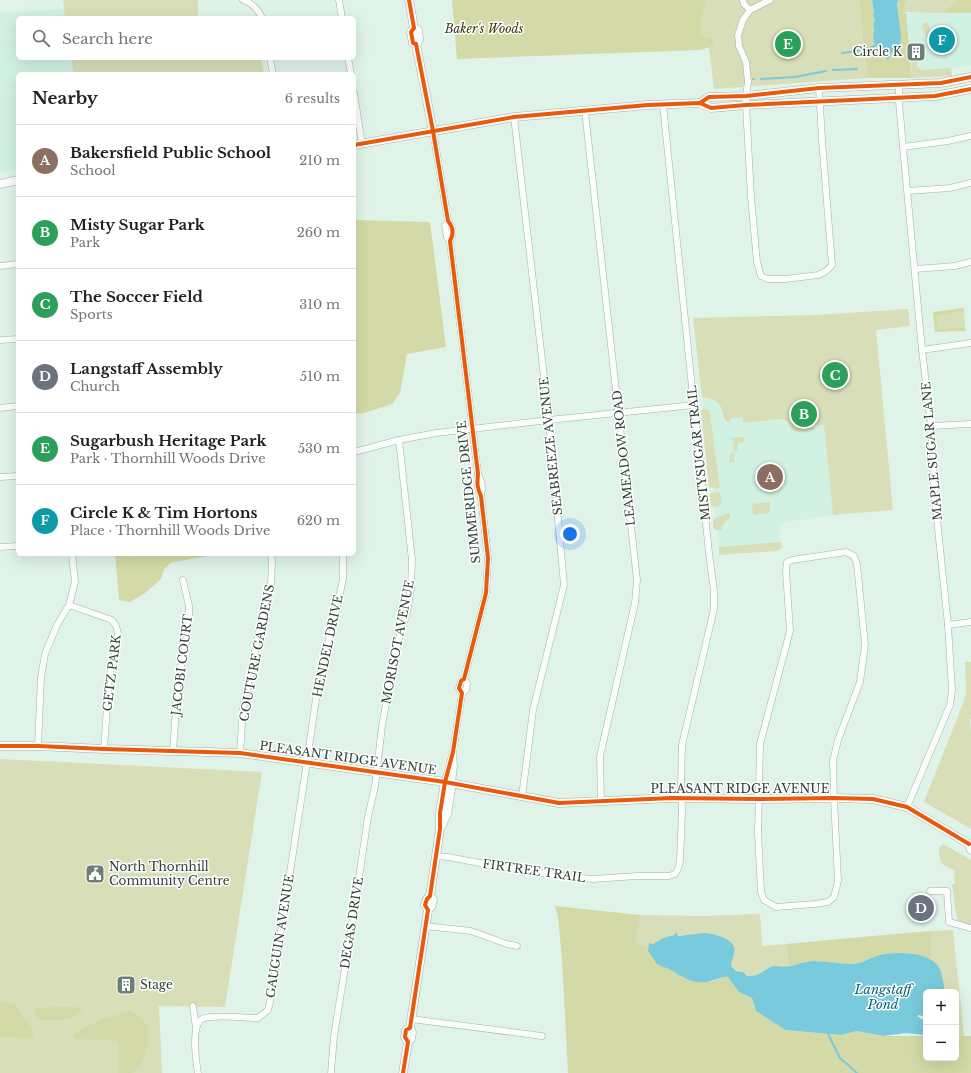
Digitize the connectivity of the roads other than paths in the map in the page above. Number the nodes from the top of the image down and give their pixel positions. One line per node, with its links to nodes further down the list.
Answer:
1 (242, 0): 7 (street)
2 (339, 0): 8 (street)
3 (409, 0): 26 (street, SUMMERIDGE DRIVE)
4 (743, 0): 6 (street)
5 (769, 0): 6 (street)
6 (750, 10): 17 (street)
7 (261, 16)
8 (342, 16)
9 (270, 60): 11 (street)
10 (348, 60): 12 (street)
11 (273, 72)
12 (351, 72)
13 (971, 77): 14 (street)
14 (899, 86): 15 (street); 18 (street, MAPLE SUGAR LANE)
15 (819, 88): 17 (street); 19 (street)
16 (971, 90): 18 (street)
17 (746, 96): 20 (street); 22 (street)
18 (900, 98): 19 (street); 29 (street, MAPLE SUGAR LANE)
19 (819, 101): 22 (street); 22 (street)
20 (700, 103): 21 (street); 22 (street)
21 (663, 105): 23 (street); 42 (street, MISTYSUGAR TRAIL)
22 (746, 105)
23 (585, 111): 24 (street); 45 (street, LEAMEADOW ROAD)
24 (514, 117): 26 (street); 46 (street, SEABREEZE AVENUE)
25 (356, 118): 28 (street)
26 (433, 131): 28 (street); 49 (street, SUMMERIDGE DRIVE)
27 (971, 136): 29 (street)
28 (358, 144)
29 (903, 147): 33 (street, MAPLE SUGAR LANE)
30 (16, 180): 32 (street)
31 (971, 183): 33 (street)
32 (0, 184)
33 (908, 191): 37 (street, MAPLE SUGAR LANE)
34 (971, 262): 37 (street)
35 (16, 264): 36 (street)
36 (0, 266)
37 (915, 269): 41 (street, MAPLE SUGAR LANE)
38 (16, 339): 39 (street)
39 (0, 340)
40 (971, 343): 41 (street)
41 (922, 350): 48 (street, MAPLE SUGAR LANE)
42 (694, 405): 45 (street); 73 (street, MISTYSUGAR TRAIL)
43 (16, 406): 44 (street)
44 (0, 408)
45 (619, 412): 46 (street); 75 (street, LEAMEADOW ROAD)
46 (549, 420): 49 (street); 71 (street, SEABREEZE AVENUE)
47 (971, 424): 48 (street)
48 (931, 426): 62 (street, MAPLE SUGAR LANE)
49 (472, 429): 50 (street); 70 (street, SUMMERIDGE DRIVE)
50 (399, 440): 51 (street); 69 (street, MORISOT AVENUE)
51 (356, 451)
52 (16, 476): 53 (street)
53 (0, 477)
54 (16, 546): 55 (street)
55 (0, 547)
56 (72, 556): 60 (street)
57 (272, 556): 67 (street, COUTURE GARDENS)
58 (343, 556): 68 (street, HENDEL DRIVE)
59 (183, 580): 66 (street, JACOBI COURT)
60 (69, 605): 64 (street); 65 (street, GETZ PARK)
61 (971, 622): 62 (street)
62 (948, 625): 76 (street, MAPLE SUGAR LANE)
63 (0, 746): 64 (street, PLEASANT RIDGE AVENUE)
64 (38, 746): 65 (street, PLEASANT RIDGE AVENUE)
65 (104, 749): 66 (street, PLEASANT RIDGE AVENUE)
66 (173, 751): 67 (street, PLEASANT RIDGE AVENUE)
67 (240, 752): 68 (street, PLEASANT RIDGE AVENUE)
68 (307, 762): 69 (street, PLEASANT RIDGE AVENUE); 85 (street, GAUGUIN AVENUE)
69 (376, 773): 70 (street, PLEASANT RIDGE AVENUE); 88 (street, DEGAS DRIVE)
70 (448, 782): 71 (street, PLEASANT RIDGE AVENUE); 78 (street, SUMMERIDGE DRIVE)
71 (522, 797): 75 (street, PLEASANT RIDGE AVENUE)
72 (834, 798): 74 (street, PLEASANT RIDGE AVENUE); 74 (street); 74 (street); 76 (street, PLEASANT RIDGE AVENUE)
73 (682, 799): 74 (street, PLEASANT RIDGE AVENUE); 75 (street, PLEASANT RIDGE AVENUE); 78 (street, FIRTREE TRAIL)
74 (758, 799)
75 (601, 801)
76 (907, 807): 77 (street, PLEASANT RIDGE AVENUE)
77 (970, 846)
78 (436, 856): 80 (street, SUMMERIDGE DRIVE)
79 (930, 891): 81 (street)
80 (425, 926): 82 (street); 84 (street, SUMMERIDGE DRIVE)
81 (971, 928)
82 (517, 946)
83 (194, 1006): 85 (street)
84 (411, 1019): 86 (street); 89 (street, SUMMERIDGE DRIVE)
85 (196, 1029): 87 (street)
86 (542, 1036)
87 (198, 1073)
88 (331, 1073)
89 (403, 1073)

